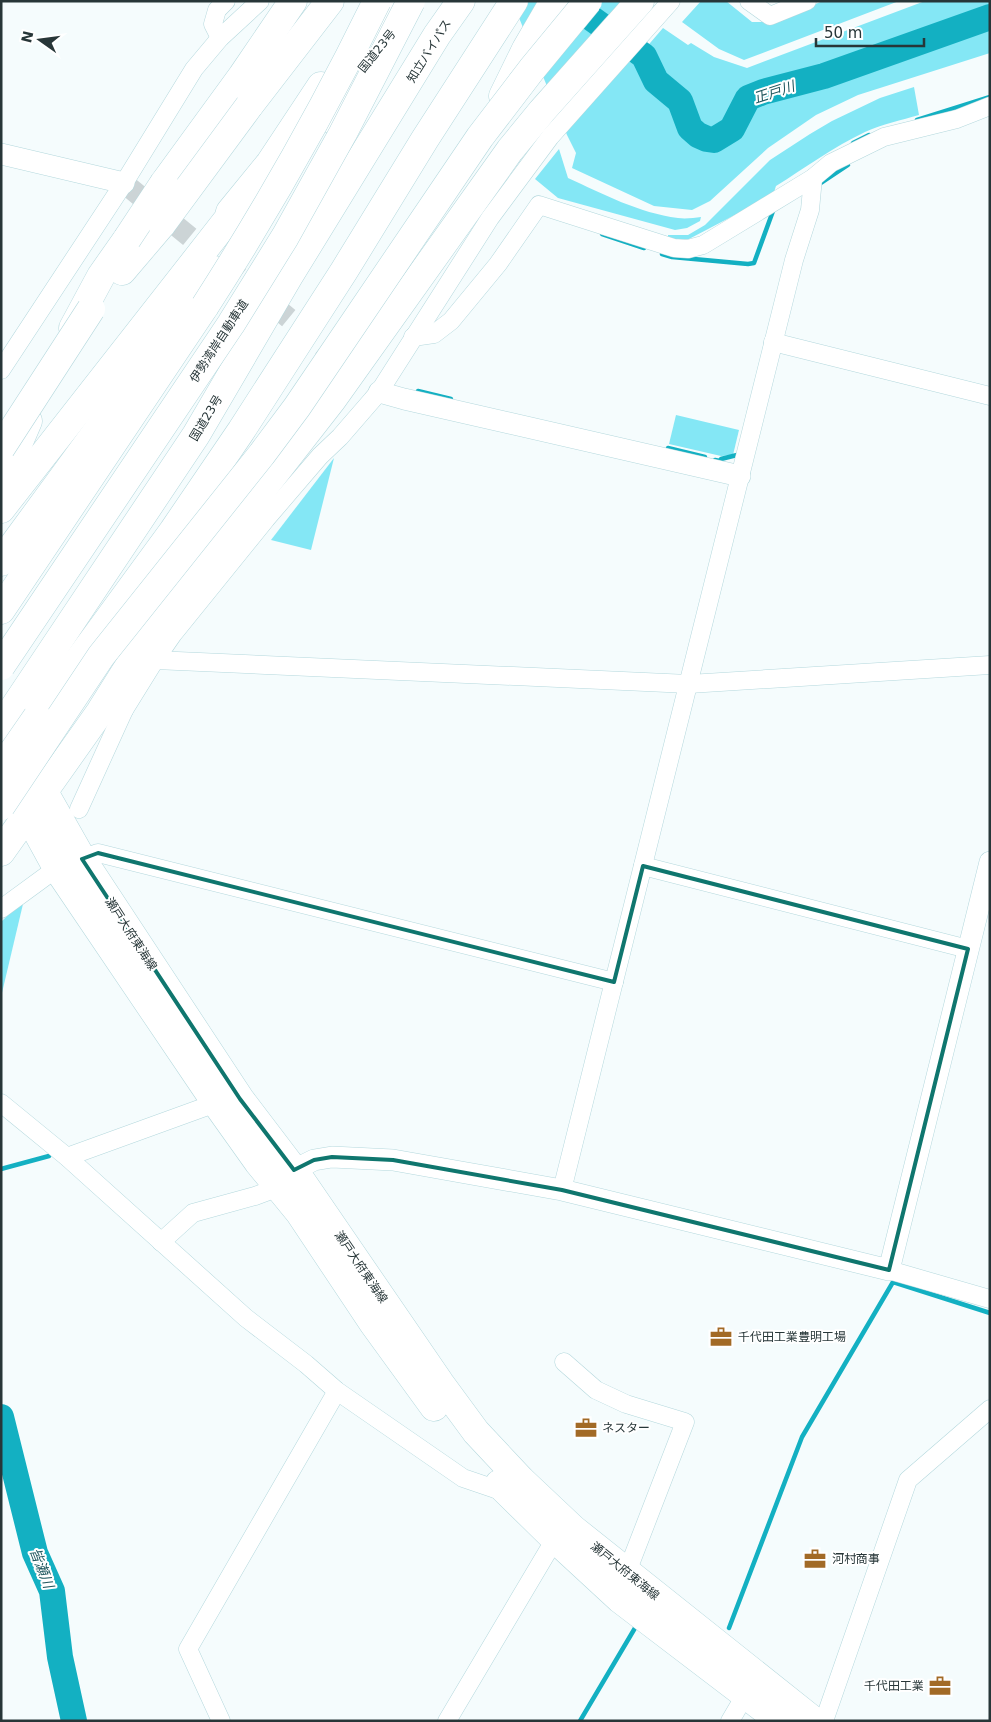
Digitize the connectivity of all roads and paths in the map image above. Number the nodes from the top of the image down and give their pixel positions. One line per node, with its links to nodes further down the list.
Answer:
1 (226, 1): 20 (street)
2 (260, 1): 20 (street)
3 (292, 1): 28 (main road, bridge)
4 (315, 1): 22 (main road)
5 (330, 1): 22 (main road)
6 (373, 1): 27 (main road)
7 (377, 1): 42 (main road, bridge)
8 (395, 1): 27 (main road)
9 (411, 1): 46 (main road, 伊勢湾岸自動車道, bridge)
10 (417, 1): 41 (main road, 国道23号)
11 (461, 1): 21 (main road, 知立バイパス)
12 (479, 1): 21 (main road)
13 (514, 1): 29 (main road)
14 (554, 1): 31 (main road, bridge)
15 (588, 1): 53 (main road, bridge)
16 (749, 1): 19 (street)
17 (807, 1): 19 (street)
18 (658, 4): 30 (street); 31 (main road)
19 (772, 8)
20 (220, 38): 26 (street)
21 (397, 101): 49 (main road, 国道23号)
22 (249, 106): 37 (main road, bridge)
23 (990, 106): 25 (street)
24 (1, 154): 26 (street)
25 (813, 178): 30 (street); 32 (street)
26 (124, 183): 33 (street)
27 (228, 220): 40 (main road)
28 (101, 276): 36 (main road); 39 (main road)
29 (308, 328): 43 (main road); 50 (main road, bridge)
30 (413, 337): 34 (street)
31 (375, 338): 43 (main road)
32 (773, 342): 35 (street); 38 (street)
33 (1, 370)
34 (379, 392): 38 (street); 44 (street)
35 (990, 396)
36 (1, 424)
37 (1, 448)
38 (740, 476): 47 (street)
39 (1, 484)
40 (1, 509)
41 (1, 562)
42 (1, 610)
43 (158, 626): 48 (main road)
44 (155, 660): 47 (street); 48 (street)
45 (990, 665): 47 (street)
46 (1, 666)
47 (689, 684): 59 (street)
48 (112, 711): 52 (main road); 54 (street)
49 (1, 728): 52 (main road, 瀬戸大府東海線)
50 (1, 769)
51 (1, 778): 55 (main road, 瀬戸大府東海線)
52 (44, 792): 55 (main road); 58 (main road, 瀬戸大府東海線)
53 (1, 806)
54 (79, 810)
55 (28, 815): 56 (main road); 58 (main road, 瀬戸大府東海線)
56 (1, 852)
57 (990, 862): 61 (street)
58 (70, 864): 60 (street); 62 (street); 64 (main road, 瀬戸大府東海線); 66 (main road, 瀬戸大府東海線)
59 (643, 866): 61 (street); 62 (street)
60 (2, 907)
61 (968, 949): 69 (street)
62 (614, 982): 67 (street)
63 (1, 1103): 65 (street)
64 (216, 1103): 65 (street); 66 (main road, 瀬戸大府東海線)
65 (67, 1157): 68 (street)
66 (287, 1179): 67 (street); 68 (street); 74 (main road, 瀬戸大府東海線); 76 (main road, 瀬戸大府東海線)
67 (562, 1190): 69 (street)
68 (161, 1242): 72 (street)
69 (889, 1270): 70 (street)
70 (990, 1299)
71 (564, 1362): 76 (street)
72 (337, 1391): 74 (street); 78 (street)
73 (990, 1409): 83 (street)
74 (507, 1493): 75 (main road, 瀬戸大府東海線)
75 (555, 1539): 77 (main road, 瀬戸大府東海線); 79 (street)
76 (627, 1572): 77 (main road, 瀬戸大府東海線)
77 (751, 1686): 80 (street); 81 (main road, 瀬戸大府東海線); 82 (main road, 瀬戸大府東海線)
78 (222, 1721)
79 (447, 1721)
80 (730, 1721)
81 (780, 1721)
82 (814, 1721)
83 (824, 1721)

